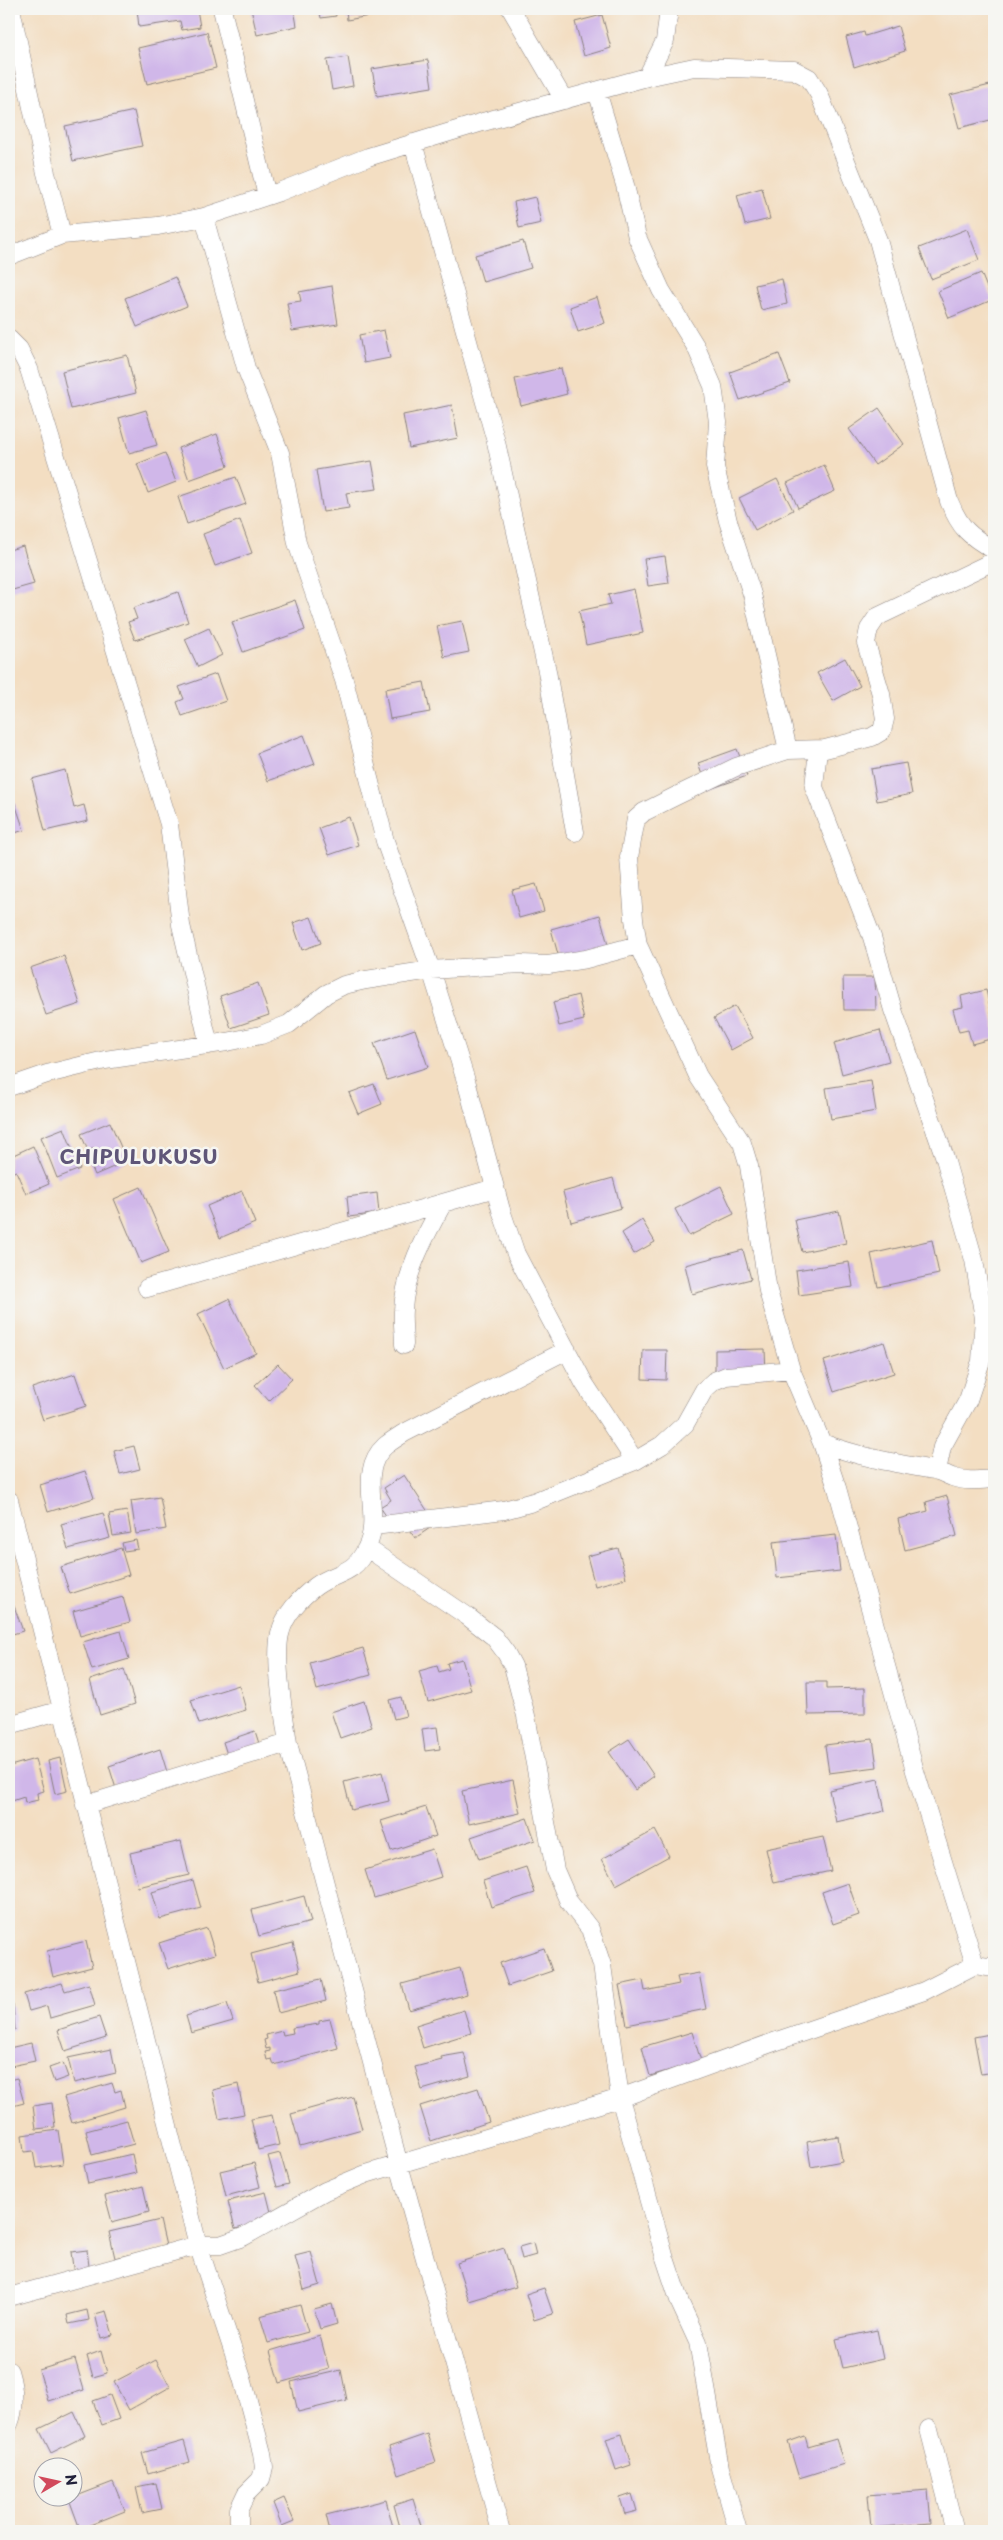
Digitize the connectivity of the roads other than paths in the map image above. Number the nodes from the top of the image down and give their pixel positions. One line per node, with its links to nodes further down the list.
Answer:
1 (11, 9): 11 (street)
2 (222, 9): 9 (street)
3 (512, 9): 7 (street)
4 (670, 9): 5 (street)
5 (646, 77): 6 (street); 14 (street)
6 (597, 91): 7 (street); 16 (street)
7 (564, 100): 8 (street)
8 (413, 143): 9 (street); 18 (street)
9 (267, 196): 10 (street)
10 (204, 217): 11 (street); 20 (street)
11 (62, 235): 12 (street)
12 (9, 256)
13 (9, 339): 21 (street)
14 (994, 550)
15 (994, 561): 17 (street)
16 (788, 750): 17 (street); 19 (street)
17 (818, 750): 31 (street)
18 (575, 832)
19 (638, 945): 20 (street); 28 (street)
20 (431, 970): 21 (street); 23 (street)
21 (209, 1045): 22 (street)
22 (9, 1087)
23 (495, 1188): 24 (street); 27 (street)
24 (443, 1203): 25 (street); 26 (street)
25 (147, 1288)
26 (404, 1345)
27 (567, 1350): 30 (street); 35 (street)
28 (791, 1370): 29 (street); 30 (street)
29 (822, 1443): 31 (street); 41 (street)
30 (635, 1461): 35 (street)
31 (936, 1471): 32 (street)
32 (994, 1479)
33 (9, 1500): 34 (street)
34 (12, 1526): 37 (street)
35 (374, 1526): 36 (street)
36 (367, 1548): 39 (street); 43 (street)
37 (62, 1710): 38 (street); 40 (street)
38 (9, 1725)
39 (288, 1743): 40 (street); 44 (street)
40 (86, 1805): 45 (street)
41 (974, 1965): 42 (street); 43 (street)
42 (994, 1968)
43 (620, 2098): 44 (street); 52 (street)
44 (399, 2165): 45 (street); 50 (street)
45 (198, 2245): 46 (street); 51 (street)
46 (9, 2296)
47 (9, 2371): 48 (street)
48 (9, 2424)
49 (929, 2430): 53 (street)
50 (495, 2529)
51 (239, 2531)
52 (738, 2531)
53 (954, 2531)

